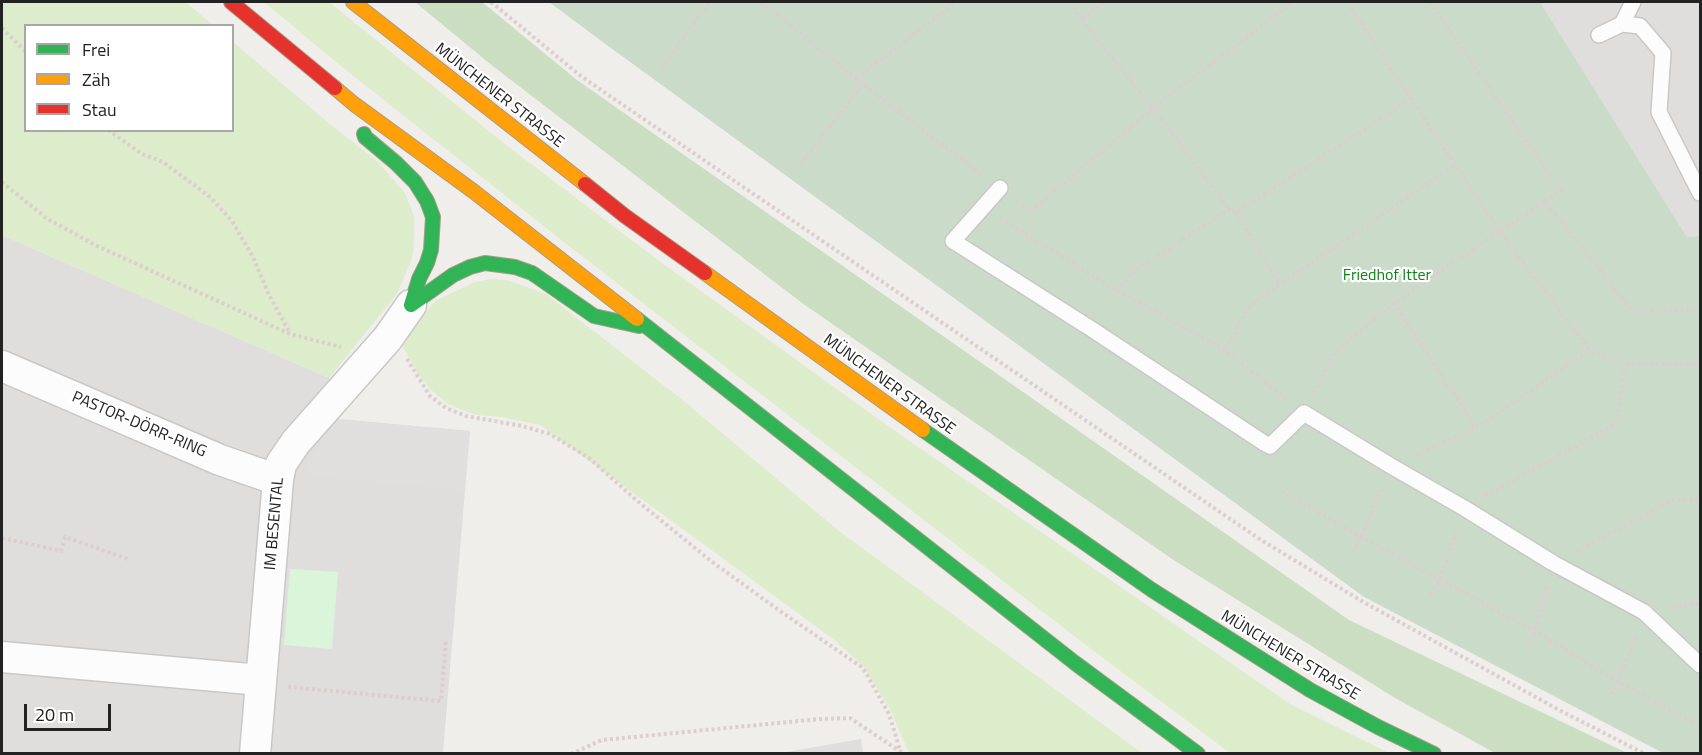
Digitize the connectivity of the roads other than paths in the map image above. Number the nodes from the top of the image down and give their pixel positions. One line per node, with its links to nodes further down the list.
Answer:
1 (231, 2): 6 (main road)
2 (353, 2): 18 (main road, MÜNCHENER STRASSE)
3 (1633, 2): 4 (lane)
4 (1622, 24): 5 (lane); 8 (lane)
5 (1599, 35)
6 (354, 104): 9 (main road); 10 (main road)
7 (1000, 188): 14 (lane)
8 (1701, 193)
9 (411, 305): 10 (main road); 12 (street, IM BESENTAL)
10 (649, 329): 17 (main road)
11 (2, 366): 12 (street, PASTOR-DÖRR-RING)
12 (278, 480): 15 (street, IM BESENTAL)
13 (2, 657): 15 (street)
14 (1701, 665)
15 (261, 682): 16 (street, IM BESENTAL)
16 (255, 753)
17 (1198, 753)
18 (1434, 753)

